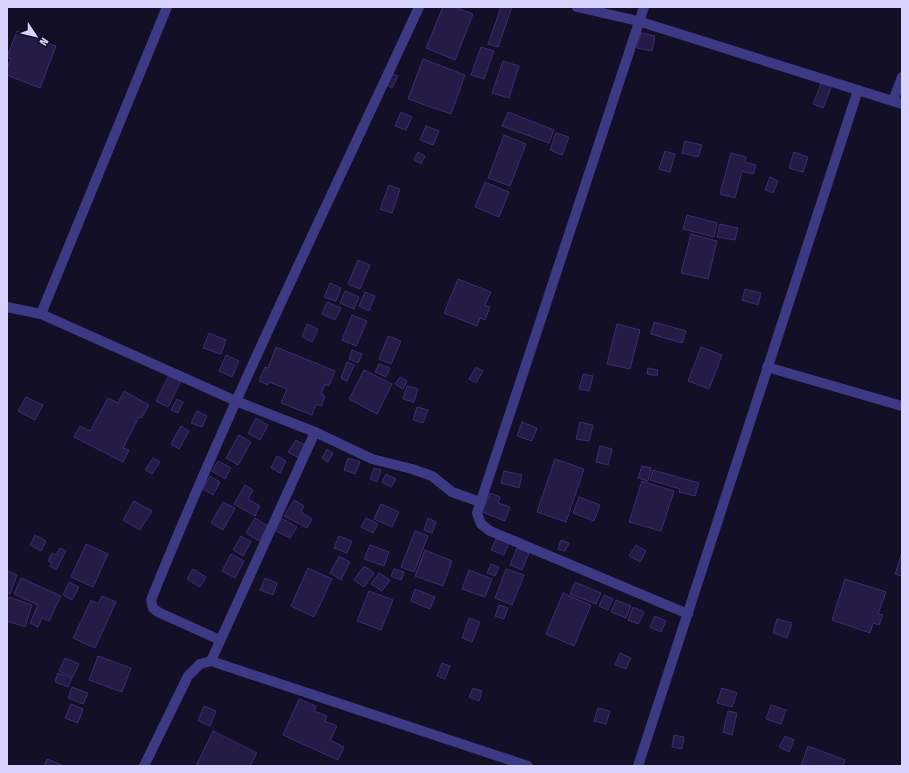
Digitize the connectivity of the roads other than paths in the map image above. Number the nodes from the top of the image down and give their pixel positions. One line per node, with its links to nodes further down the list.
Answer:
1 (167, 7): 10 (street)
2 (419, 7): 12 (street)
3 (577, 7): 5 (street)
4 (644, 7): 5 (street)
5 (638, 22): 7 (street); 15 (street)
6 (902, 77): 8 (street)
7 (858, 90): 8 (street); 11 (street)
8 (898, 103)
9 (7, 307): 10 (street)
10 (41, 314): 12 (street)
11 (768, 367): 13 (street); 16 (street)
12 (236, 401): 14 (street); 17 (street)
13 (902, 406)
14 (315, 432): 15 (street); 17 (street)
15 (480, 502): 16 (street)
16 (688, 614): 21 (street)
17 (220, 640): 18 (street)
18 (211, 661): 19 (street); 20 (street)
19 (144, 766)
20 (528, 766)
21 (638, 766)

